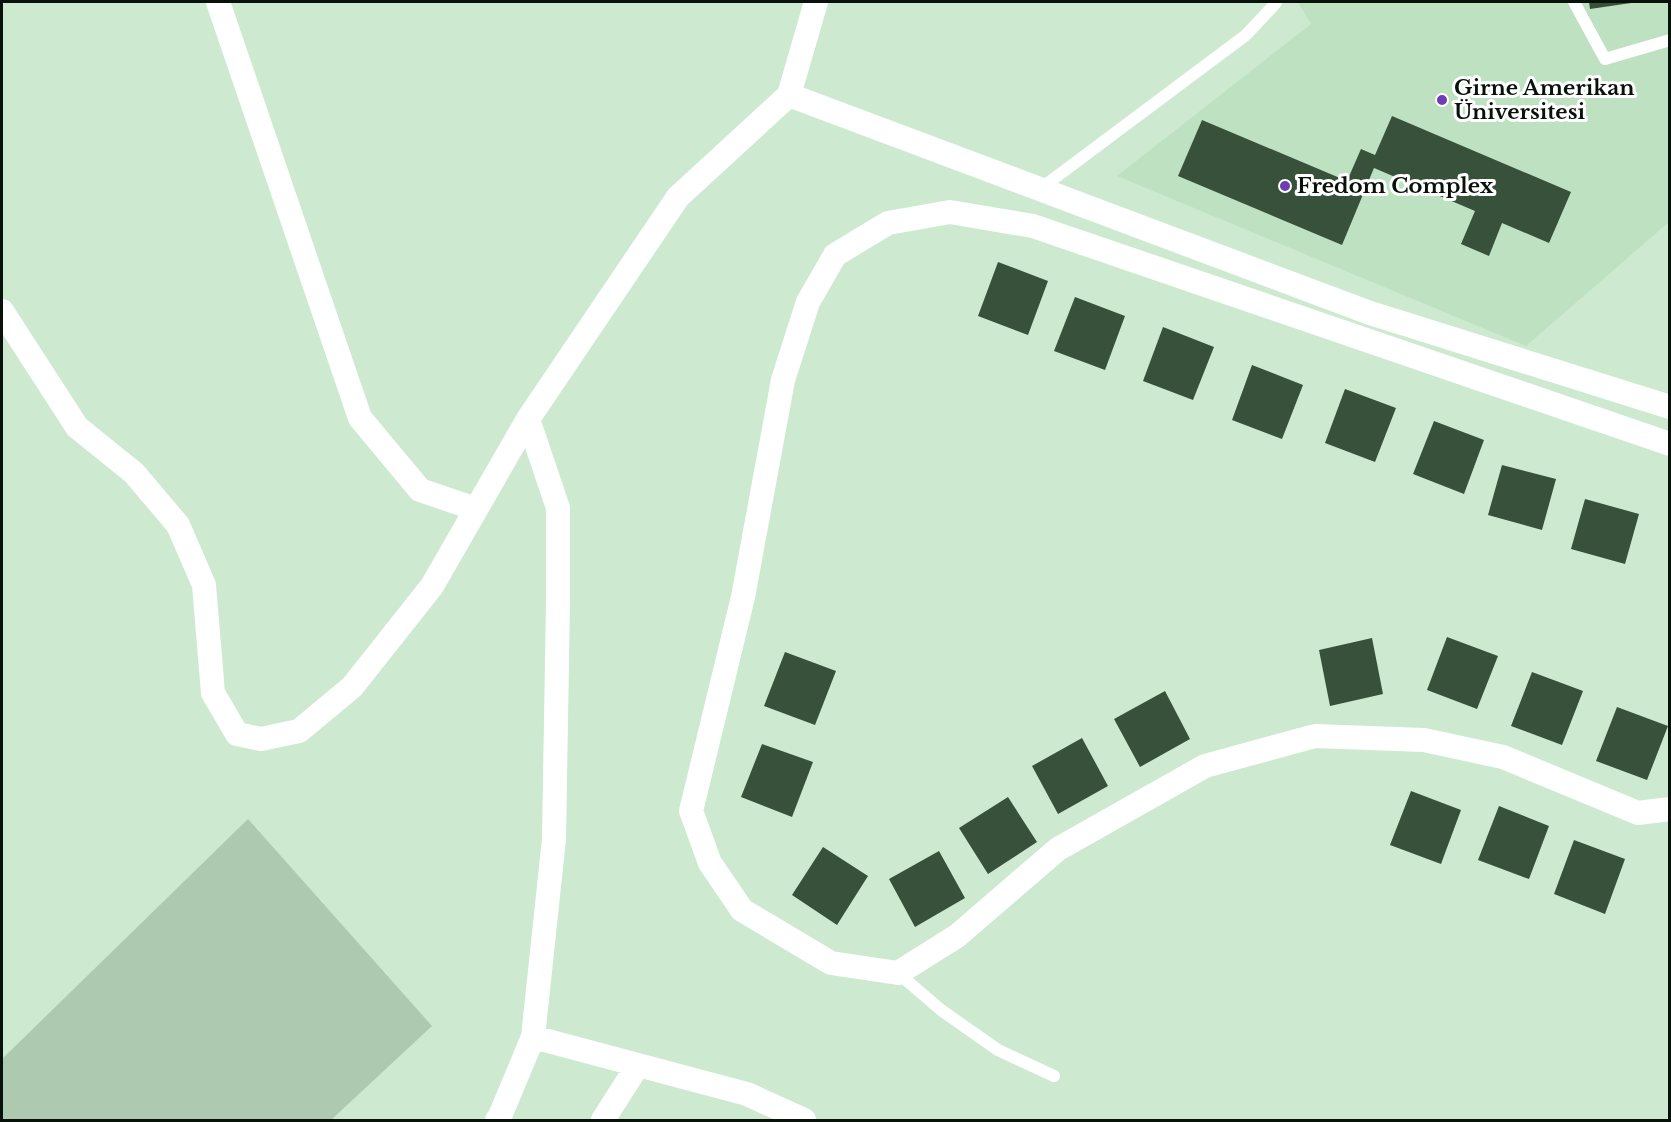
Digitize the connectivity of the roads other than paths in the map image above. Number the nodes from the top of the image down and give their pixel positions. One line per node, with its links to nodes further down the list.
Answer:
1 (218, 2): 12 (street)
2 (816, 2): 6 (street)
3 (1276, 2): 7 (lane)
4 (1574, 2): 5 (lane)
5 (1670, 40)
6 (789, 95): 7 (street); 10 (street)
7 (1040, 189): 9 (street)
8 (2, 310): 12 (street)
9 (1670, 407)
10 (528, 419): 12 (street); 15 (street)
11 (1670, 444): 14 (street)
12 (476, 509)
13 (1670, 809): 14 (street)
14 (898, 973): 17 (lane)
15 (532, 1036): 16 (street); 18 (street)
16 (638, 1065): 19 (street); 20 (street)
17 (1054, 1076)
18 (497, 1120)
19 (603, 1120)
20 (804, 1120)

